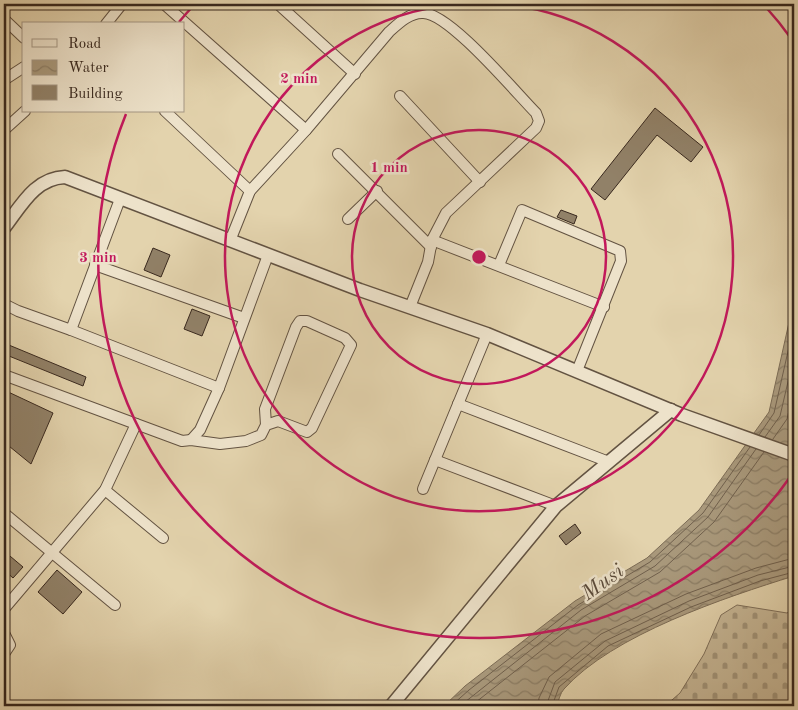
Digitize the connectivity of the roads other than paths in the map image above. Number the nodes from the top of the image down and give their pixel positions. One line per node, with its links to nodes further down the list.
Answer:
1 (122, 4): 5 (street)
2 (164, 4): 6 (street)
3 (278, 4): 10 (street)
4 (4, 20): 8 (street)
5 (108, 22)
6 (184, 22)
7 (185, 23): 16 (street)
8 (22, 36)
9 (22, 68): 11 (street)
10 (354, 74): 16 (street); 18 (street)
11 (4, 80)
12 (400, 96): 18 (street)
13 (24, 112): 15 (street)
14 (166, 112): 19 (street)
15 (4, 130)
16 (306, 130): 19 (street)
17 (338, 154): 20 (street)
18 (480, 182): 25 (street)
19 (250, 191): 24 (street)
20 (377, 191): 22 (street); 25 (street)
21 (120, 198): 23 (street); 24 (street); 27 (street)
22 (348, 219)
23 (4, 228)
24 (230, 241): 26 (street)
25 (432, 243): 28 (street); 30 (street)
26 (268, 255): 30 (street); 32 (street)
27 (95, 265): 32 (street); 33 (street)
28 (499, 265): 31 (street); 31 (street)
29 (4, 305): 33 (street)
30 (410, 307): 34 (street)
31 (604, 307): 35 (street)
32 (244, 318): 37 (street)
33 (71, 330): 37 (street)
34 (487, 334): 35 (street); 38 (street)
35 (577, 371): 39 (street)
36 (4, 375): 40 (street)
37 (218, 388): 42 (street)
38 (458, 404): 44 (street); 45 (street)
39 (676, 413): 43 (street); 45 (street)
40 (136, 424): 42 (street); 47 (street)
41 (266, 425): 41 (street); 42 (street)
42 (191, 440)
43 (794, 456)
44 (435, 460): 46 (street); 48 (street)
45 (609, 462): 48 (street)
46 (423, 489)
47 (105, 490): 50 (street); 51 (street)
48 (556, 506): 56 (street)
49 (4, 514): 51 (street)
50 (163, 538)
51 (52, 551): 52 (street); 53 (street)
52 (115, 605)
53 (4, 609)
54 (4, 634): 55 (street)
55 (4, 654)
56 (390, 706)

